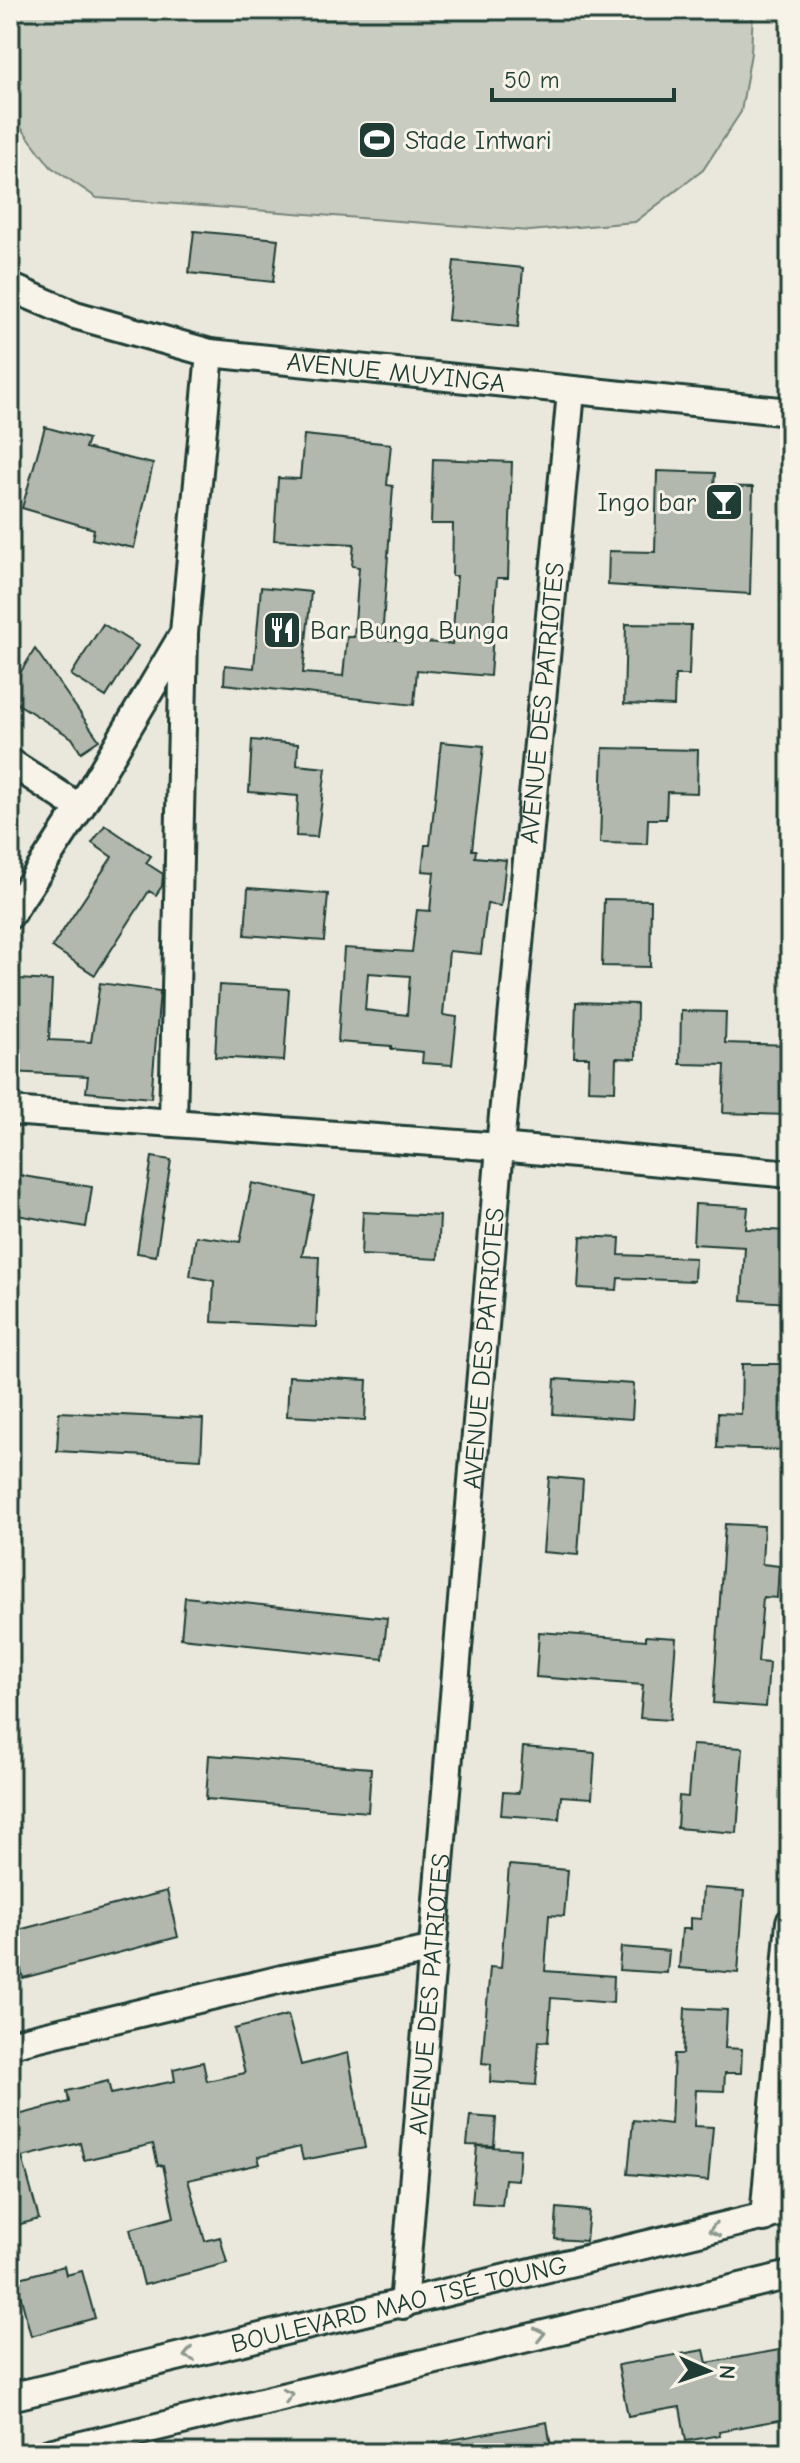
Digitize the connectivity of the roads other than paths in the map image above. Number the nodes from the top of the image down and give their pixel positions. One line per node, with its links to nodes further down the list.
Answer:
1 (10, 287): 2 (street, AVENUE MUYINGA)
2 (210, 353): 3 (street, AVENUE MUYINGA); 5 (street)
3 (571, 392): 4 (street, AVENUE MUYINGA); 11 (street, AVENUE DES PATRIOTES)
4 (790, 412)
5 (184, 633): 7 (street); 10 (street)
6 (10, 762): 7 (street)
7 (80, 808): 8 (street)
8 (10, 915)
9 (10, 1111): 10 (street)
10 (173, 1122): 11 (street)
11 (500, 1147): 12 (street); 14 (street, AVENUE DES PATRIOTES)
12 (790, 1174)
13 (790, 1922): 17 (street)
14 (431, 1950): 15 (street); 19 (street, AVENUE DES PATRIOTES)
15 (10, 2044)
16 (790, 2210): 17 (street, BOULEVARD MAO TSÉ TOUNG)
17 (764, 2218): 19 (street, BOULEVARD MAO TSÉ TOUNG, one-way to 19)
18 (790, 2275): 21 (street, one-way to 18)
19 (403, 2305): 20 (street, BOULEVARD MAO TSÉ TOUNG, one-way to 20)
20 (10, 2397)
21 (49, 2453)

